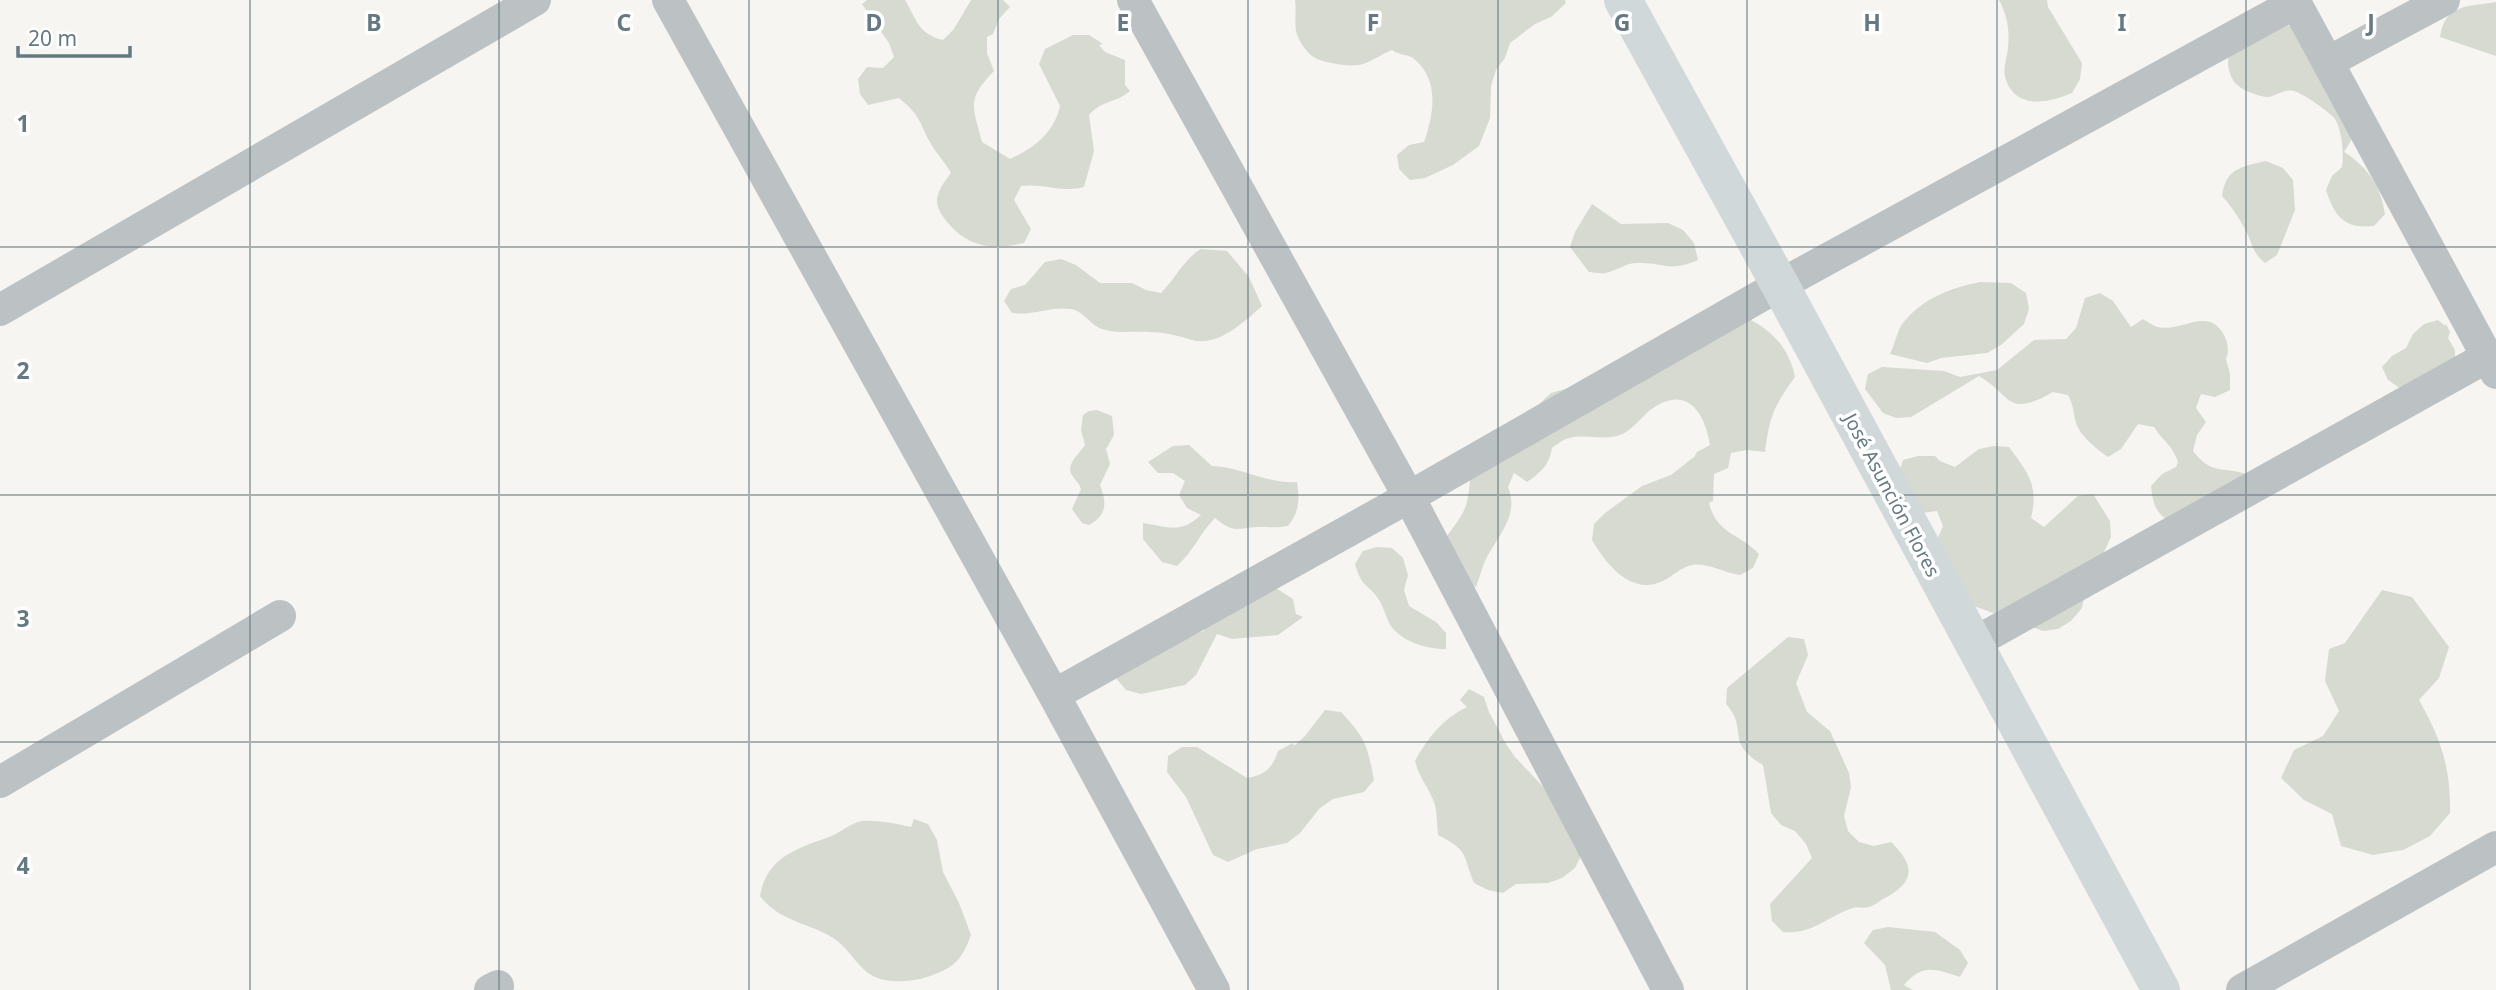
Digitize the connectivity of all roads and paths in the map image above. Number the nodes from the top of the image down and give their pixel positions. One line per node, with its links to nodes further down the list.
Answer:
1 (535, 0): 9 (street)
2 (668, 0): 14 (street)
3 (1133, 0): 11 (street)
4 (1623, 0): 8 (street, José Asunción Flores)
5 (2444, 0): 7 (street)
6 (2295, 2): 7 (street); 8 (street)
7 (2328, 62): 10 (street)
8 (1780, 285): 11 (street); 13 (street, José Asunción Flores)
9 (0, 310)
10 (2492, 365): 13 (street)
11 (1409, 497): 14 (street); 18 (street)
12 (280, 616): 15 (street)
13 (1972, 644): 19 (street, José Asunción Flores)
14 (1054, 695): 17 (street)
15 (0, 782)
16 (2496, 847): 20 (street)
17 (1214, 990)
18 (1668, 990)
19 (2161, 990)
20 (2242, 990)

